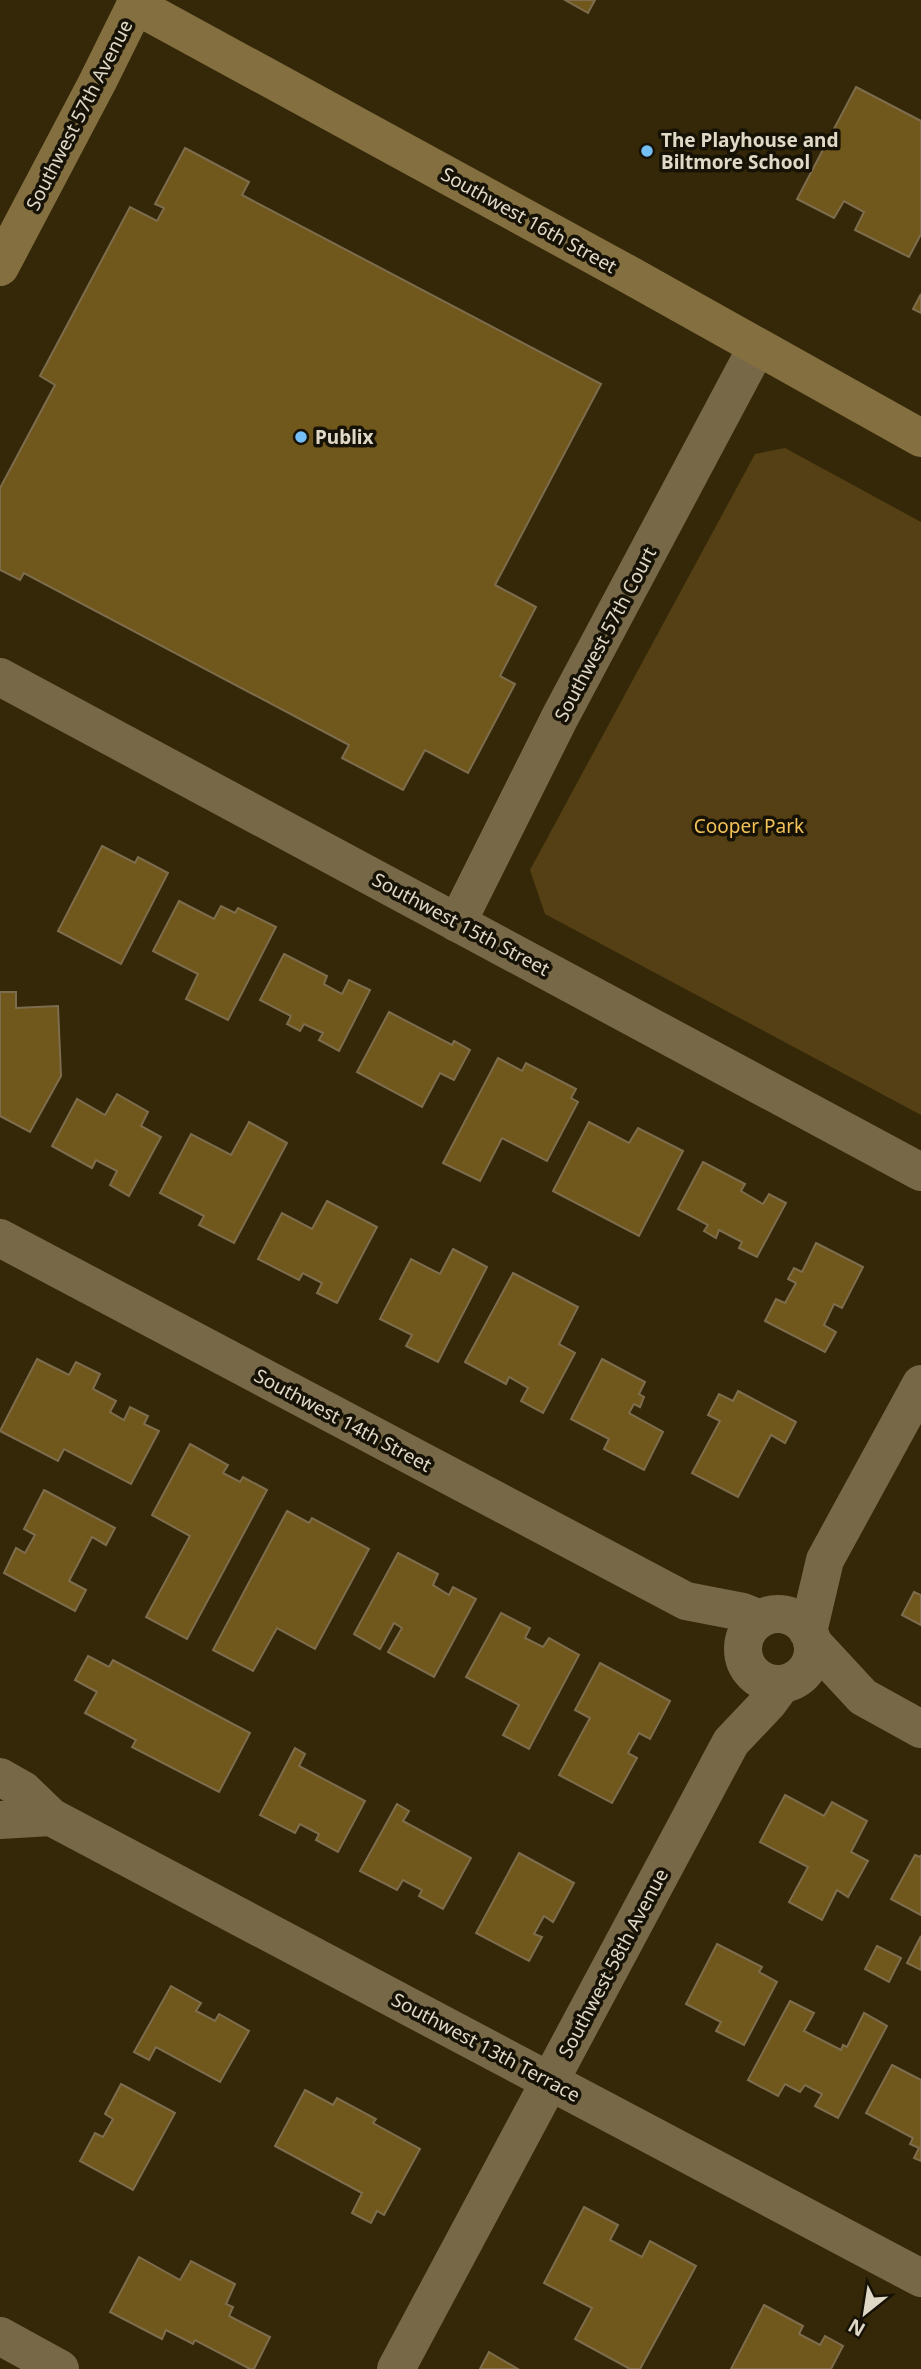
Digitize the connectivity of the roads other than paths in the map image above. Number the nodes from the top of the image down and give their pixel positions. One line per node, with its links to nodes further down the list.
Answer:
1 (136, 3): 2 (street, Southwest 57th Avenue); 3 (street, Southwest 16th Street)
2 (4, 247)
3 (757, 347): 4 (street, Southwest 16th Street); 6 (street, Southwest 57th Court)
4 (921, 438)
5 (0, 677): 6 (street, Southwest 15th Street)
6 (457, 923): 7 (street, Southwest 15th Street)
7 (921, 1172)
8 (0, 1238): 11 (street, Southwest 14th Street)
9 (921, 1384): 10 (street)
10 (825, 1560): 12 (street); 13 (street)
11 (686, 1601): 12 (street, Southwest 14th Street); 14 (street, Southwest 14th Street)
12 (766, 1617): 13 (street); 14 (street)
13 (810, 1637): 15 (street); 16 (street)
14 (745, 1662): 15 (street); 18 (street, Southwest 58th Avenue)
15 (788, 1682): 16 (street); 18 (street, Southwest 58th Avenue)
16 (863, 1697): 17 (street)
17 (921, 1729)
18 (731, 1742): 22 (street, Southwest 58th Avenue)
19 (0, 1777): 20 (street, Southwest 13th Terrace)
20 (51, 1817): 21 (street); 22 (street, Southwest 13th Terrace)
21 (0, 1820)
22 (550, 2079): 23 (street, Southwest 13th Terrace); 26 (street, Southwest 58th Avenue)
23 (921, 2278)
24 (0, 2336): 25 (street)
25 (60, 2369)
26 (396, 2369)

